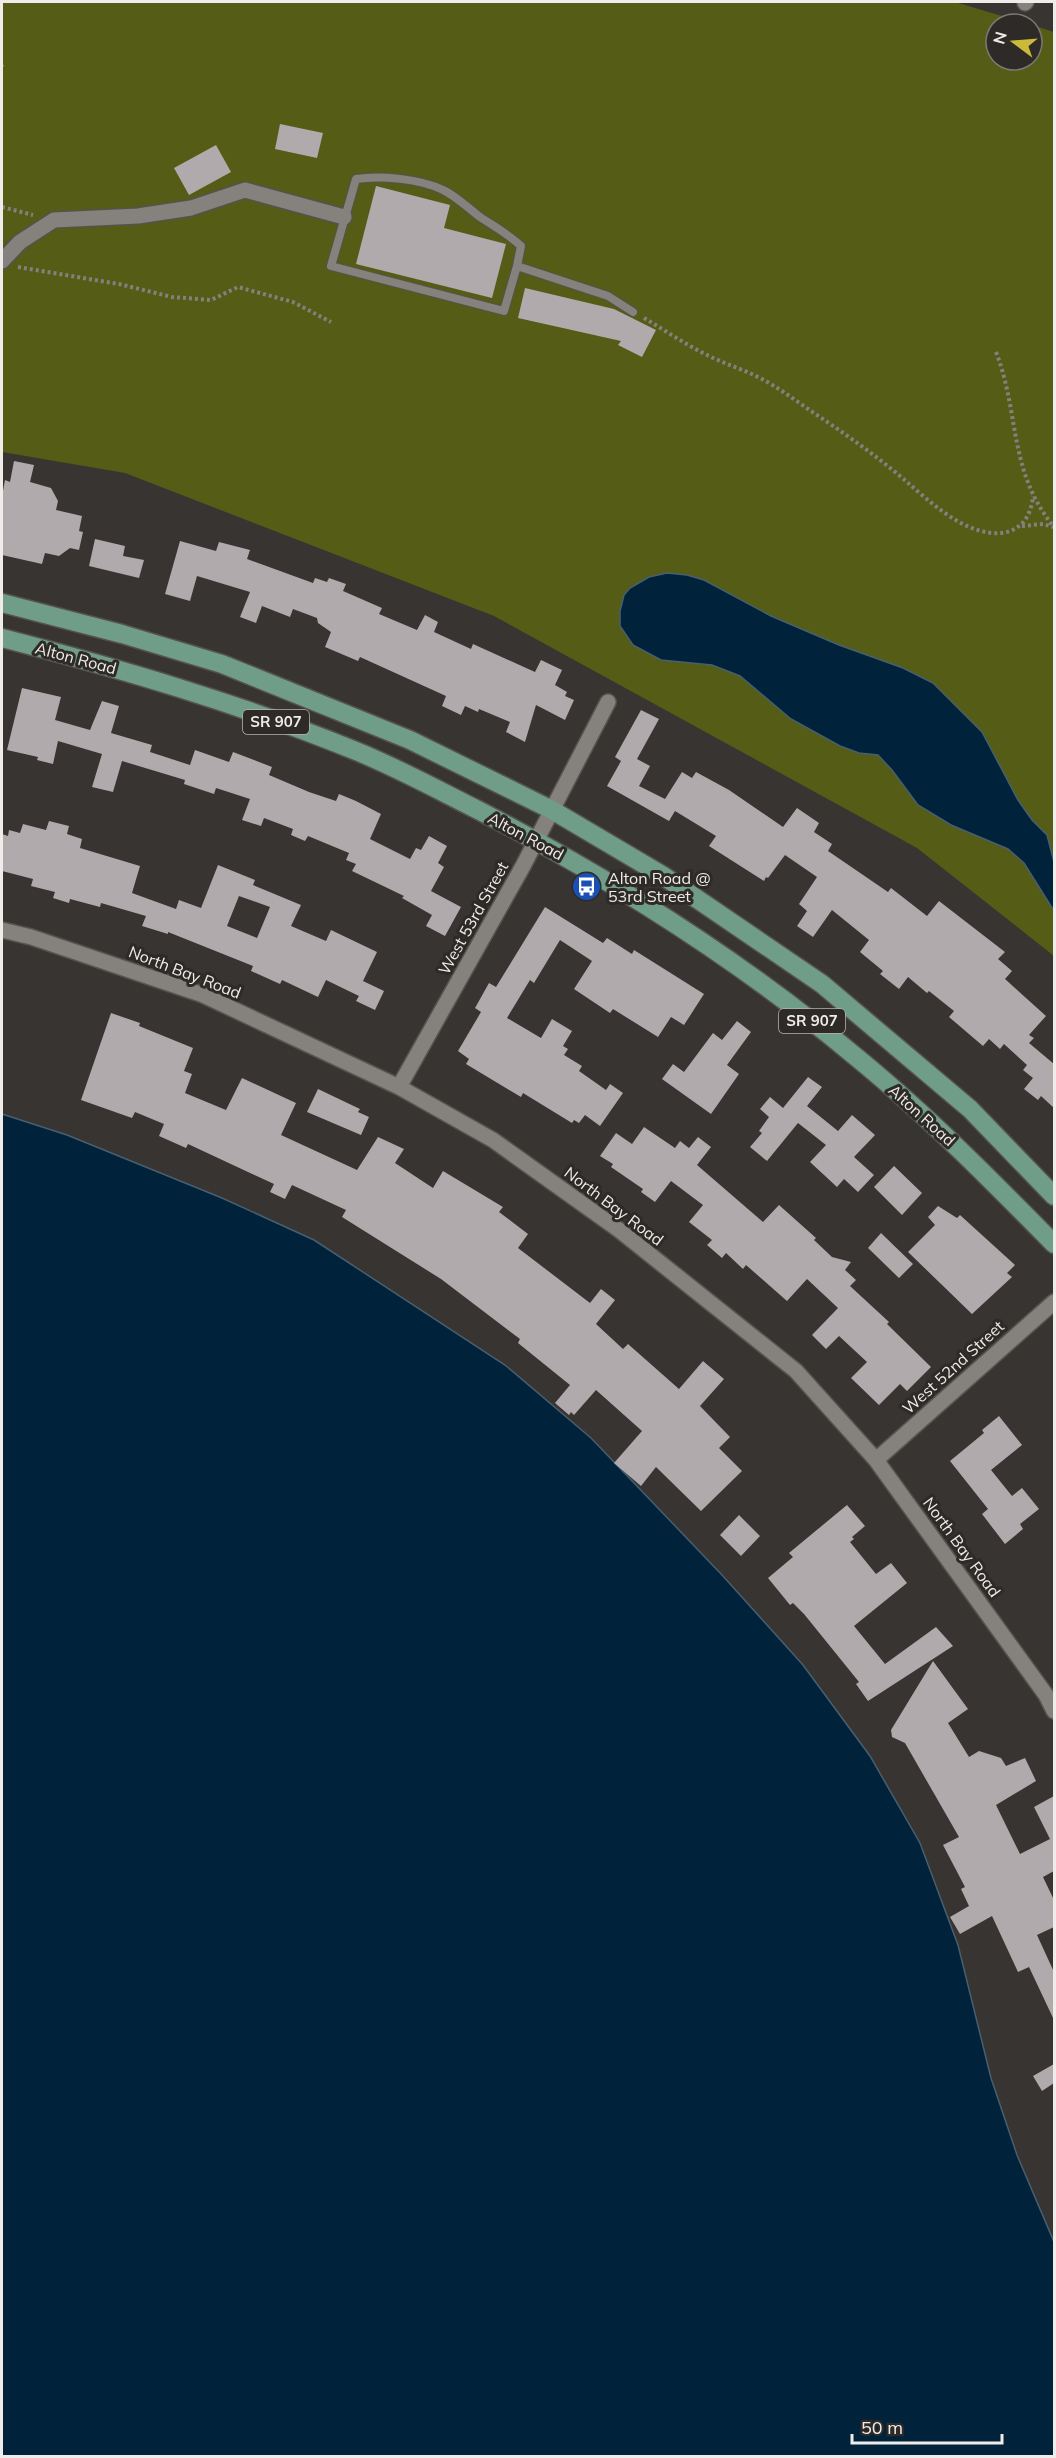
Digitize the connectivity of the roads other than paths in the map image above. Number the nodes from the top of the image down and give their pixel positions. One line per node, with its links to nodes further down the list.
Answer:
1 (344, 217): 2 (street); 3 (lane); 3 (lane)
2 (5, 263)
3 (517, 266): 4 (lane)
4 (633, 312)
5 (2, 603): 8 (main road, Alton Road / SR 907)
6 (2, 638): 9 (main road, Alton Road / SR 907)
7 (608, 702): 8 (street, West 53rd Street)
8 (552, 810): 9 (street, West 53rd Street); 12 (main road, Alton Road / SR 907)
9 (537, 840): 11 (street, West 53rd Street); 13 (main road, Alton Road / SR 907)
10 (2, 930): 11 (street, North Bay Road)
11 (399, 1087): 15 (street, North Bay Road)
12 (1054, 1196)
13 (1054, 1244)
14 (1054, 1302): 15 (street, West 52nd Street)
15 (876, 1460): 16 (street, North Bay Road)
16 (1054, 1710)

